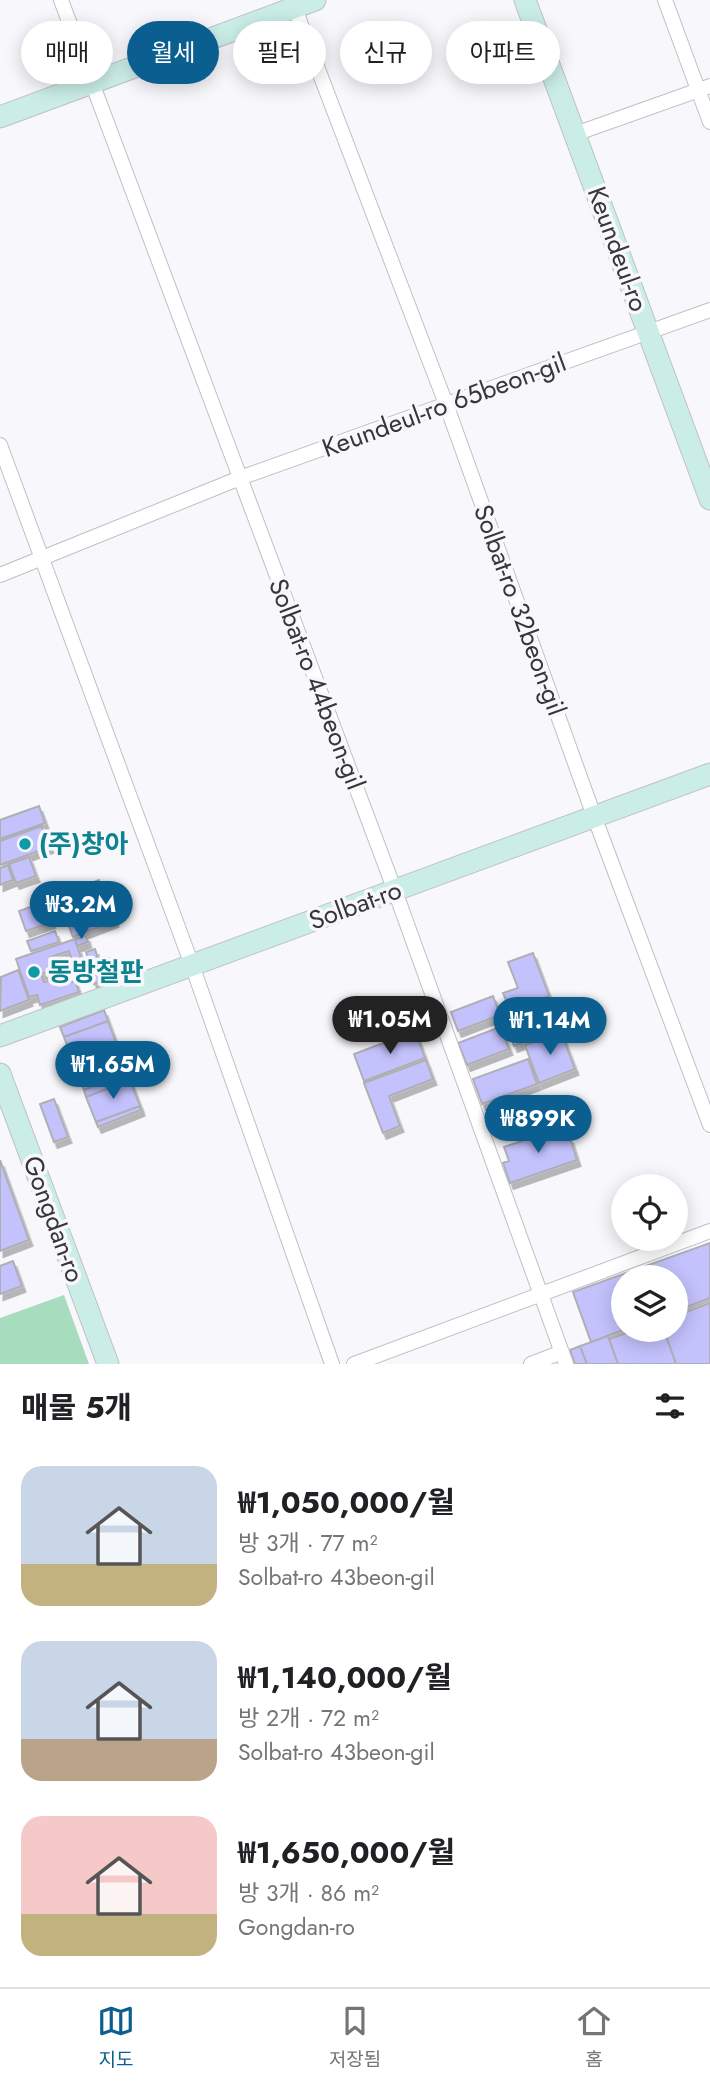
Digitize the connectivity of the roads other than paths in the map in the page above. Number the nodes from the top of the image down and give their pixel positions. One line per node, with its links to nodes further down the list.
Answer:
1 (61, 0): 6 (street, Solbat-ro 44beon-gil)
2 (315, 0): 5 (street)
3 (525, 0): 13 (street, Keundeul-ro)
4 (665, 0): 10 (street)
5 (293, 4): 7 (street); 16 (street, Solbat-ro 32beon-gil)
6 (69, 21)
7 (113, 74)
8 (88, 84): 11 (street)
9 (91, 84): 18 (street, Solbat-ro 44beon-gil)
10 (704, 88): 12 (street); 13 (street)
11 (0, 117)
12 (710, 122)
13 (575, 134): 15 (street, Keundeul-ro)
14 (710, 310): 15 (street, Keundeul-ro 65beon-gil)
15 (648, 331): 16 (street, Keundeul-ro 65beon-gil); 19 (street, Keundeul-ro)
16 (446, 404): 18 (street, Keundeul-ro 65beon-gil); 23 (street, Solbat-ro 32beon-gil)
17 (0, 445): 20 (street)
18 (240, 478): 20 (street, Keundeul-ro 65beon-gil); 24 (street, Solbat-ro 44beon-gil)
19 (710, 499)
20 (43, 559): 21 (street, Keundeul-ro 65beon-gil); 25 (street)
21 (0, 575)
22 (710, 774): 23 (street, Solbat-ro)
23 (594, 816): 24 (street, Solbat-ro); 29 (street, Solbat-ro 32beon-gil)
24 (394, 891): 25 (street, Solbat-ro); 30 (street, Solbat-ro 44beon-gil)
25 (192, 965): 26 (street, Solbat-ro); 35 (street)
26 (0, 1036)
27 (0, 1074): 34 (street, Gongdan-ro)
28 (552, 1102): 30 (lane)
29 (710, 1125)
30 (480, 1128): 32 (street, Solbat-ro 44beon-gil)
31 (710, 1231): 32 (street)
32 (540, 1294): 33 (street, Solbat-ro 44beon-gil); 36 (street)
33 (564, 1358): 37 (street)
34 (108, 1364)
35 (332, 1364)
36 (354, 1364)
37 (531, 1364)

